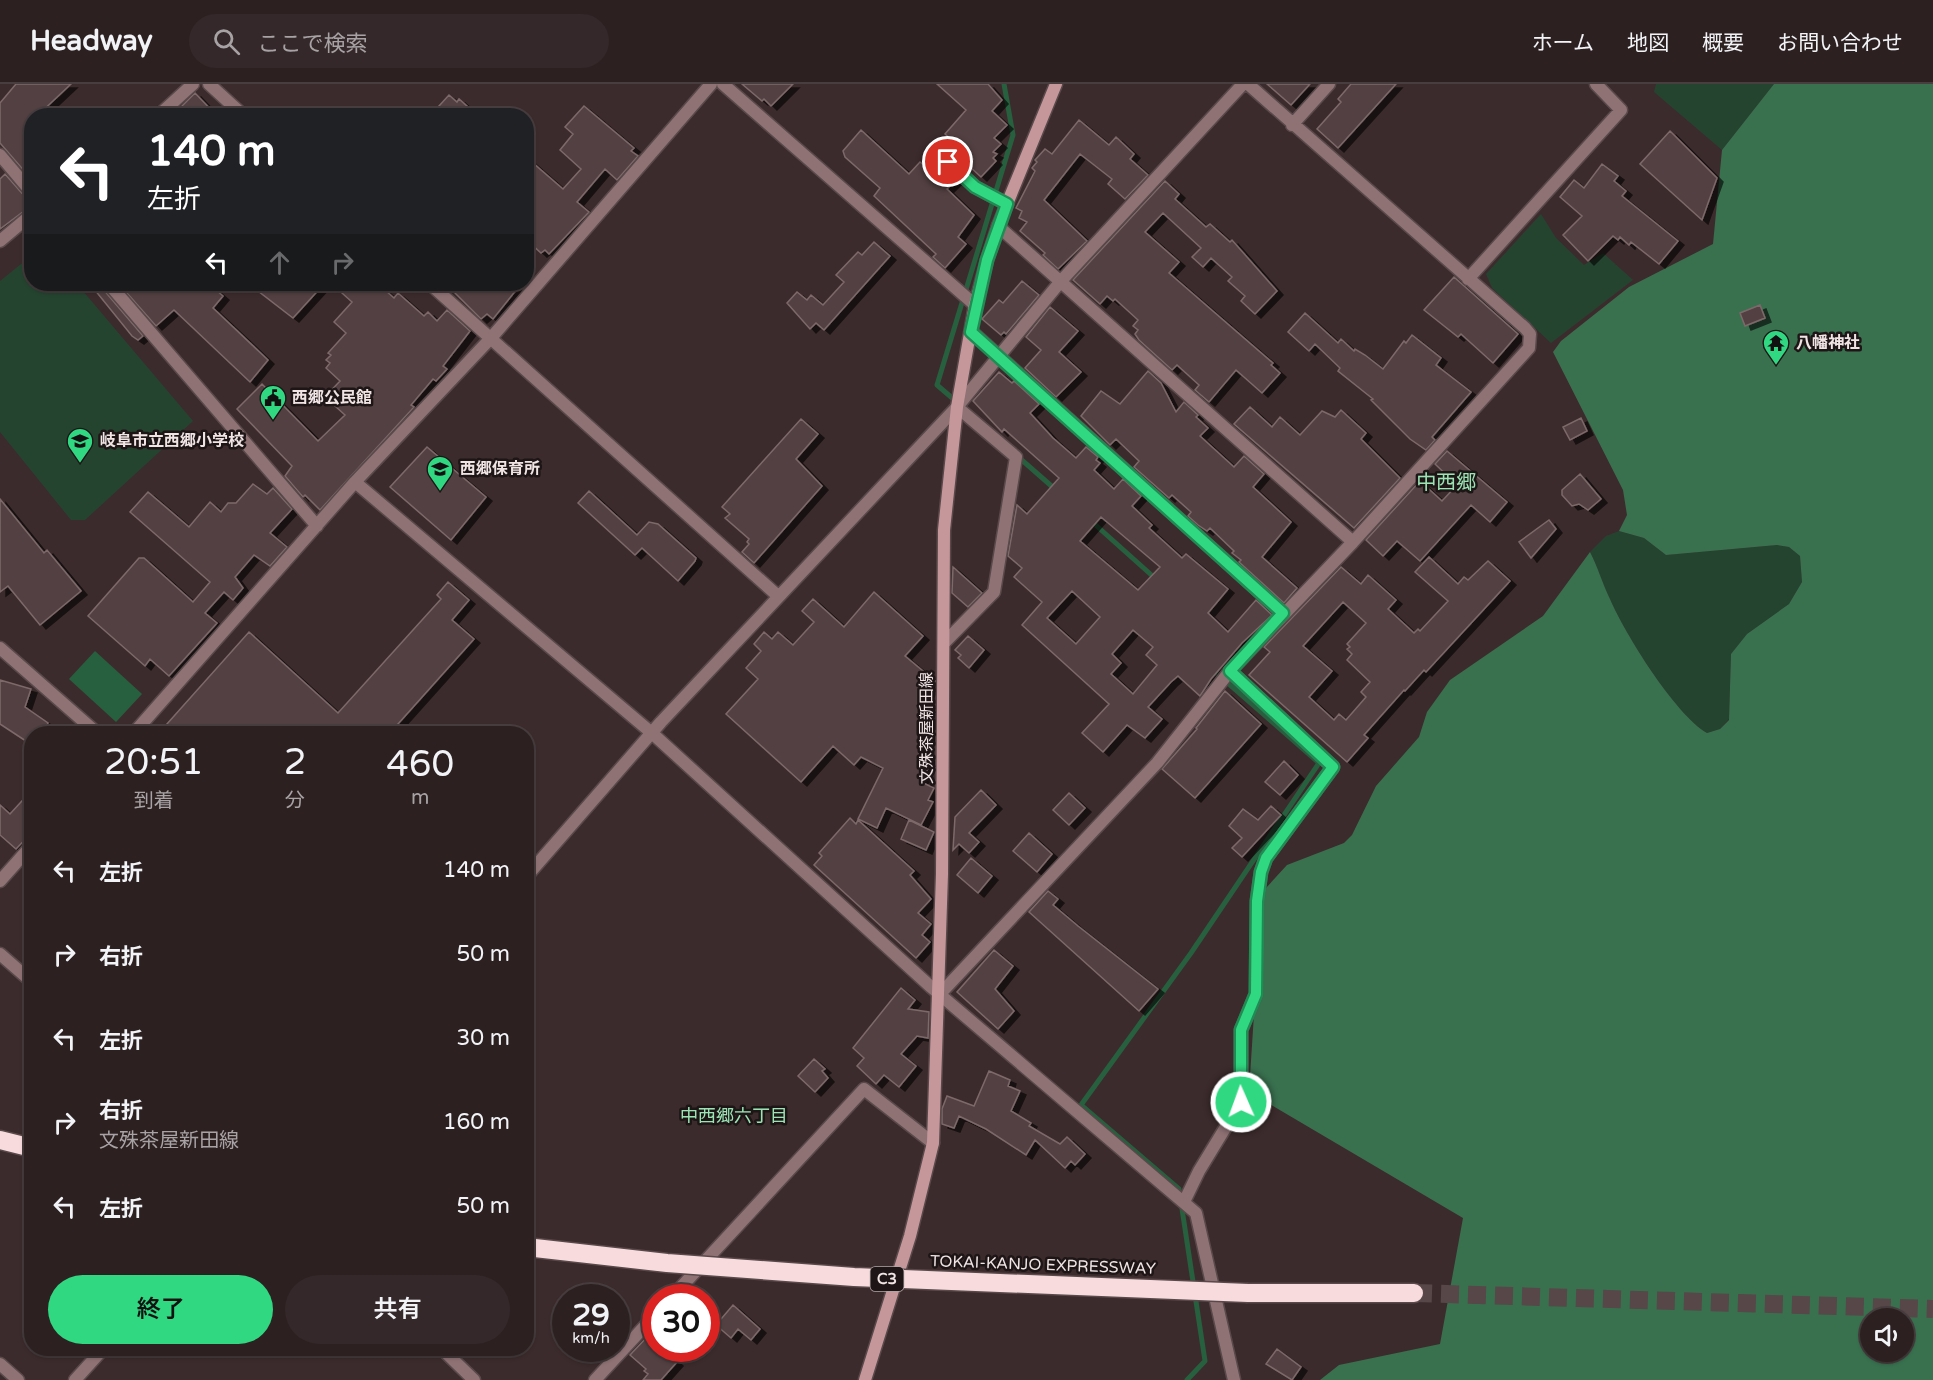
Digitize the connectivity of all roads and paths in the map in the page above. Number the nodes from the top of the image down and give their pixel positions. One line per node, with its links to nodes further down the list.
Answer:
1 (193, 84): 10 (street)
2 (209, 84): 11 (street)
3 (711, 84): 22 (street)
4 (723, 84): 26 (street)
5 (1056, 84): 16 (main road, 文殊茶屋新田線)
6 (1243, 84): 21 (street)
7 (1248, 84): 12 (street)
8 (1329, 84): 12 (street)
9 (1596, 84): 20 (street)
10 (167, 108)
11 (235, 108)
12 (1292, 125): 20 (street)
13 (935, 149): 16 (street)
14 (0, 155): 15 (street)
15 (24, 184)
16 (1007, 204): 18 (main road, 文殊茶屋新田線)
17 (24, 221): 19 (street)
18 (998, 226): 21 (street); 26 (main road, 文殊茶屋新田線)
19 (0, 241)
20 (1468, 279): 33 (street)
21 (1061, 281): 29 (street); 33 (street)
22 (534, 288)
23 (115, 291): 32 (street)
24 (438, 291): 28 (street)
25 (532, 291): 28 (street)
26 (975, 305): 27 (main road, 文殊茶屋新田線)
27 (971, 332): 29 (street); 30 (main road, 文殊茶屋新田線)
28 (491, 338): 31 (street); 34 (street)
29 (999, 354): 30 (street); 35 (street)
30 (957, 407): 34 (street); 36 (main road, 文殊茶屋新田線); 36 (street)
31 (355, 482): 32 (street); 41 (street)
32 (317, 526): 40 (street)
33 (1353, 542): 35 (street)
34 (777, 596): 41 (street)
35 (1283, 613): 38 (street)
36 (944, 643): 47 (main road, 文殊茶屋新田線)
37 (0, 648): 39 (street)
38 (1230, 671): 47 (street); 51 (street)
39 (89, 726)
40 (140, 726)
41 (653, 734): 43 (street); 47 (street)
42 (24, 854): 44 (street)
43 (534, 868)
44 (0, 881)
45 (0, 954): 46 (street)
46 (24, 975)
47 (940, 994): 49 (main road, 文殊茶屋新田線); 51 (street)
48 (0, 1140): 50 (highway)
49 (933, 1143): 53 (street); 63 (main road, 文殊茶屋新田線)
50 (24, 1146)
51 (1184, 1202): 64 (street)
52 (534, 1248): 54 (highway, TOKAI-KANJO EXPRESSWAY / C3, bridge)
53 (684, 1284)
54 (1414, 1293)
55 (642, 1329): 62 (street)
56 (97, 1356): 60 (street)
57 (449, 1356): 61 (street)
58 (0, 1364): 59 (street)
59 (18, 1380)
60 (75, 1380)
61 (474, 1380)
62 (595, 1380)
63 (865, 1380)
64 (1234, 1380)

